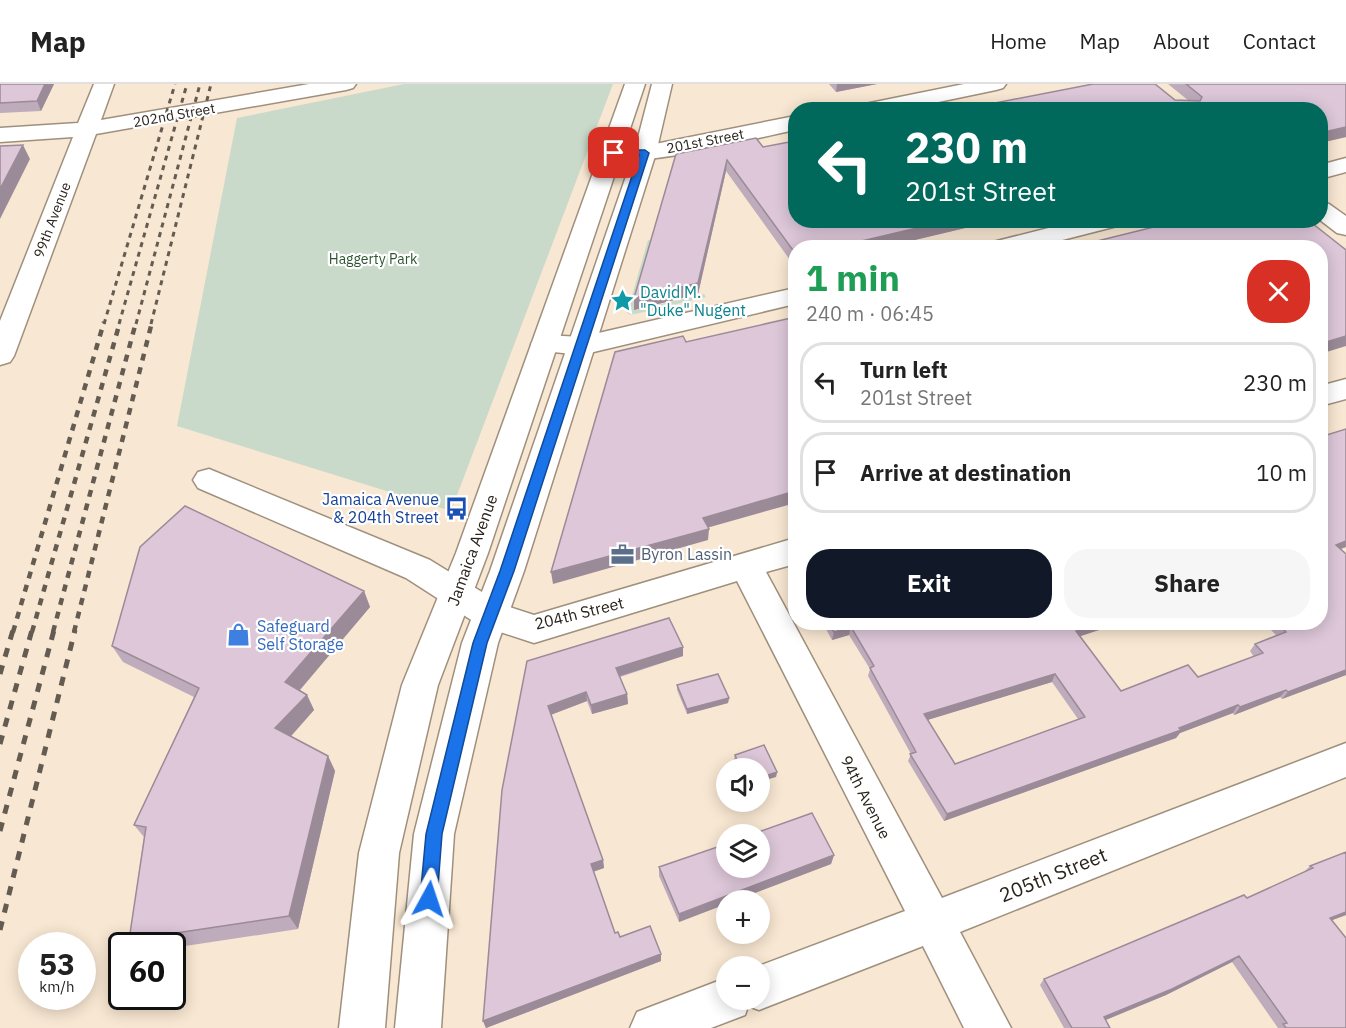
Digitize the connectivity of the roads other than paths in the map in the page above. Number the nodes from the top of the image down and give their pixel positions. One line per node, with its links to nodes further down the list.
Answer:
1 (104, 84): 8 (street, 99th Avenue)
2 (346, 84): 8 (street, 202nd Street)
3 (635, 84): 10 (street, Jamaica Avenue)
4 (662, 84): 10 (street, Jamaica Avenue)
5 (996, 84): 6 (street)
6 (905, 102)
7 (788, 124): 10 (street, 201st Street)
8 (87, 129): 9 (street, 202nd Street); 17 (street, 99th Avenue)
9 (0, 135)
10 (629, 153): 20 (street, Jamaica Avenue); 21 (street, Jamaica Avenue)
11 (1346, 165): 12 (street)
12 (1328, 170)
13 (1328, 215): 15 (street)
14 (1079, 228): 16 (street)
15 (1346, 228)
16 (1031, 240)
17 (28, 284): 18 (street); 22 (street, 99th Avenue)
18 (1, 286)
19 (788, 298): 21 (street)
20 (544, 344): 21 (street); 28 (street, Jamaica Avenue)
21 (581, 346): 29 (street, Jamaica Avenue)
22 (0, 356)
23 (1346, 389): 24 (street)
24 (1328, 394)
25 (209, 480): 28 (street, 204th Street)
26 (788, 553): 27 (street, 204th Street)
27 (746, 566): 29 (street, 204th Street); 31 (street, 94th Avenue)
28 (458, 592): 29 (street, 204th Street); 34 (street, Jamaica Avenue)
29 (491, 615): 35 (street, Jamaica Avenue)
30 (1346, 760): 31 (street, 205th Street)
31 (932, 923): 32 (street, 205th Street); 37 (street, 94th Avenue)
32 (770, 984)
33 (716, 1004): 36 (street)
34 (363, 1028)
35 (418, 1028)
36 (653, 1028)
37 (988, 1028)

